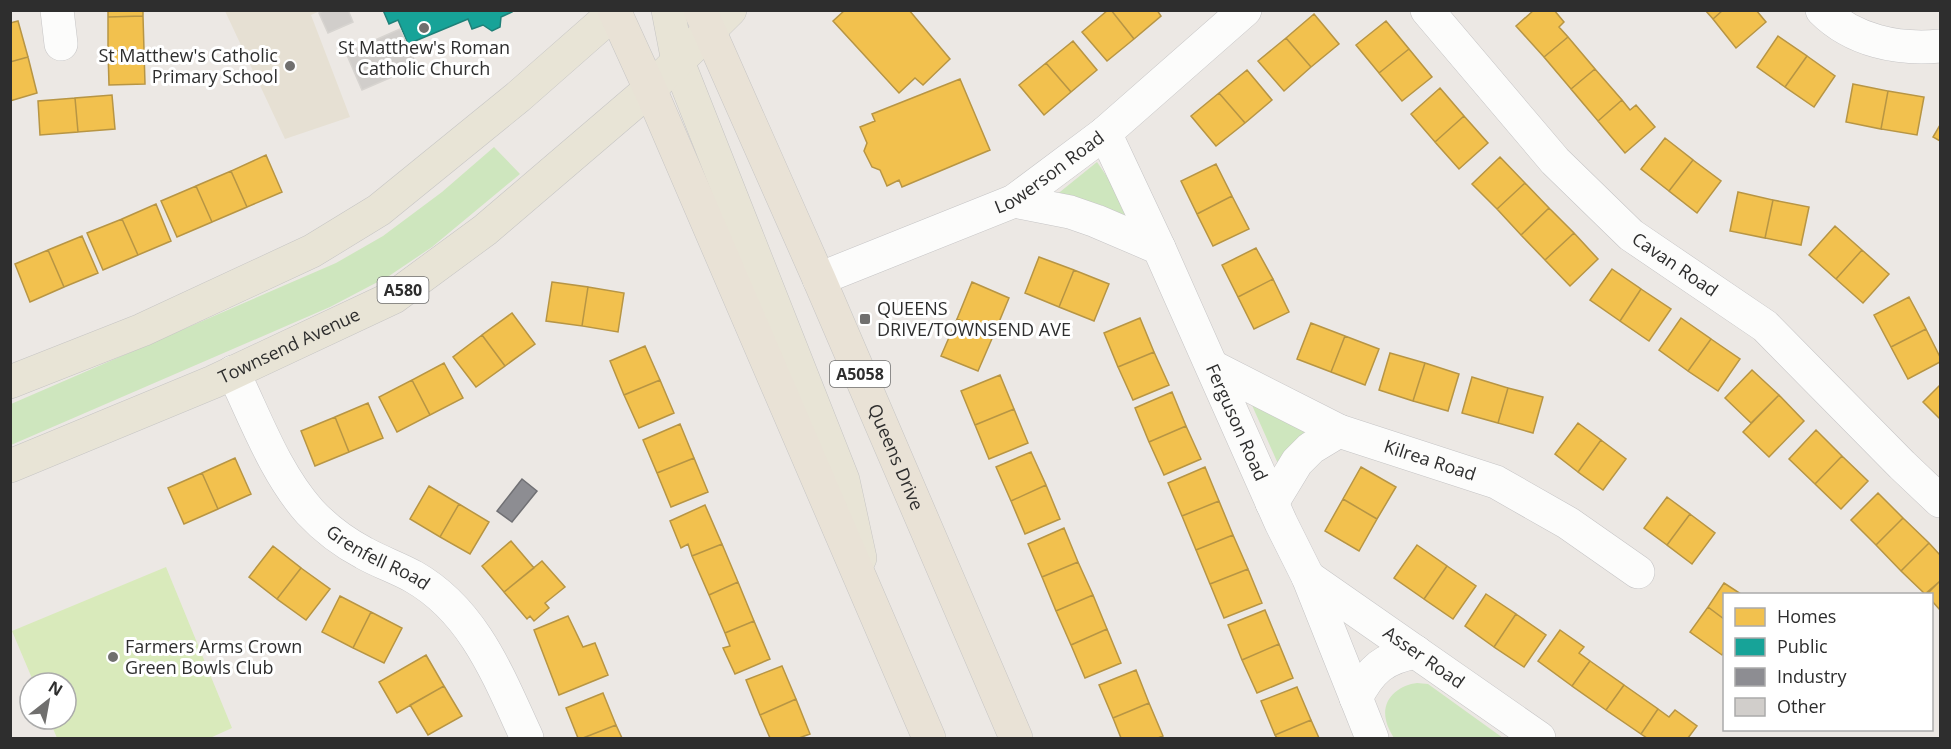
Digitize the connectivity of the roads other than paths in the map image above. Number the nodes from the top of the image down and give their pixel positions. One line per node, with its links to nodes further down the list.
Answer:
1 (57, 10): 8 (street)
2 (668, 10): 10 (main road)
3 (1245, 10): 12 (street, Lowerson Road)
4 (1426, 10): 21 (street, Cavan Road)
5 (1822, 10): 9 (street)
6 (615, 11): 11 (highway); 18 (main road)
7 (713, 18): 10 (main road, Townsend Avenue / A580); 15 (highway, Queens Drive / A5058)
8 (61, 44)
9 (1941, 46)
10 (678, 62): 11 (main road, Townsend Avenue / A580); 25 (main road)
11 (650, 89): 17 (main road, Townsend Avenue / A580); 25 (highway)
12 (1105, 133): 13 (street, Lowerson Road); 14 (street, Ferguson Road)
13 (1014, 201): 14 (street); 15 (street, Lowerson Road)
14 (1159, 248): 16 (street, Ferguson Road)
15 (819, 279): 30 (highway, Queens Drive / A5058)
16 (1213, 367): 19 (street, Kilrea Road); 22 (street, Ferguson Road)
17 (233, 372): 20 (main road, Townsend Avenue / A580); 28 (street, Grenfell Road)
18 (10, 382)
19 (1339, 431): 22 (street); 23 (street, Kilrea Road)
20 (10, 466)
21 (1941, 501)
22 (1272, 503): 24 (street, Ferguson Road)
23 (1638, 572)
24 (1308, 577): 26 (street, Asser Road); 27 (street, Ferguson Road)
25 (871, 604): 29 (highway)
26 (1416, 652): 27 (street); 32 (street, Asser Road)
27 (1356, 698): 31 (street, Ferguson Road)
28 (527, 738)
29 (929, 738)
30 (1016, 738)
31 (1372, 738)
32 (1539, 738)

